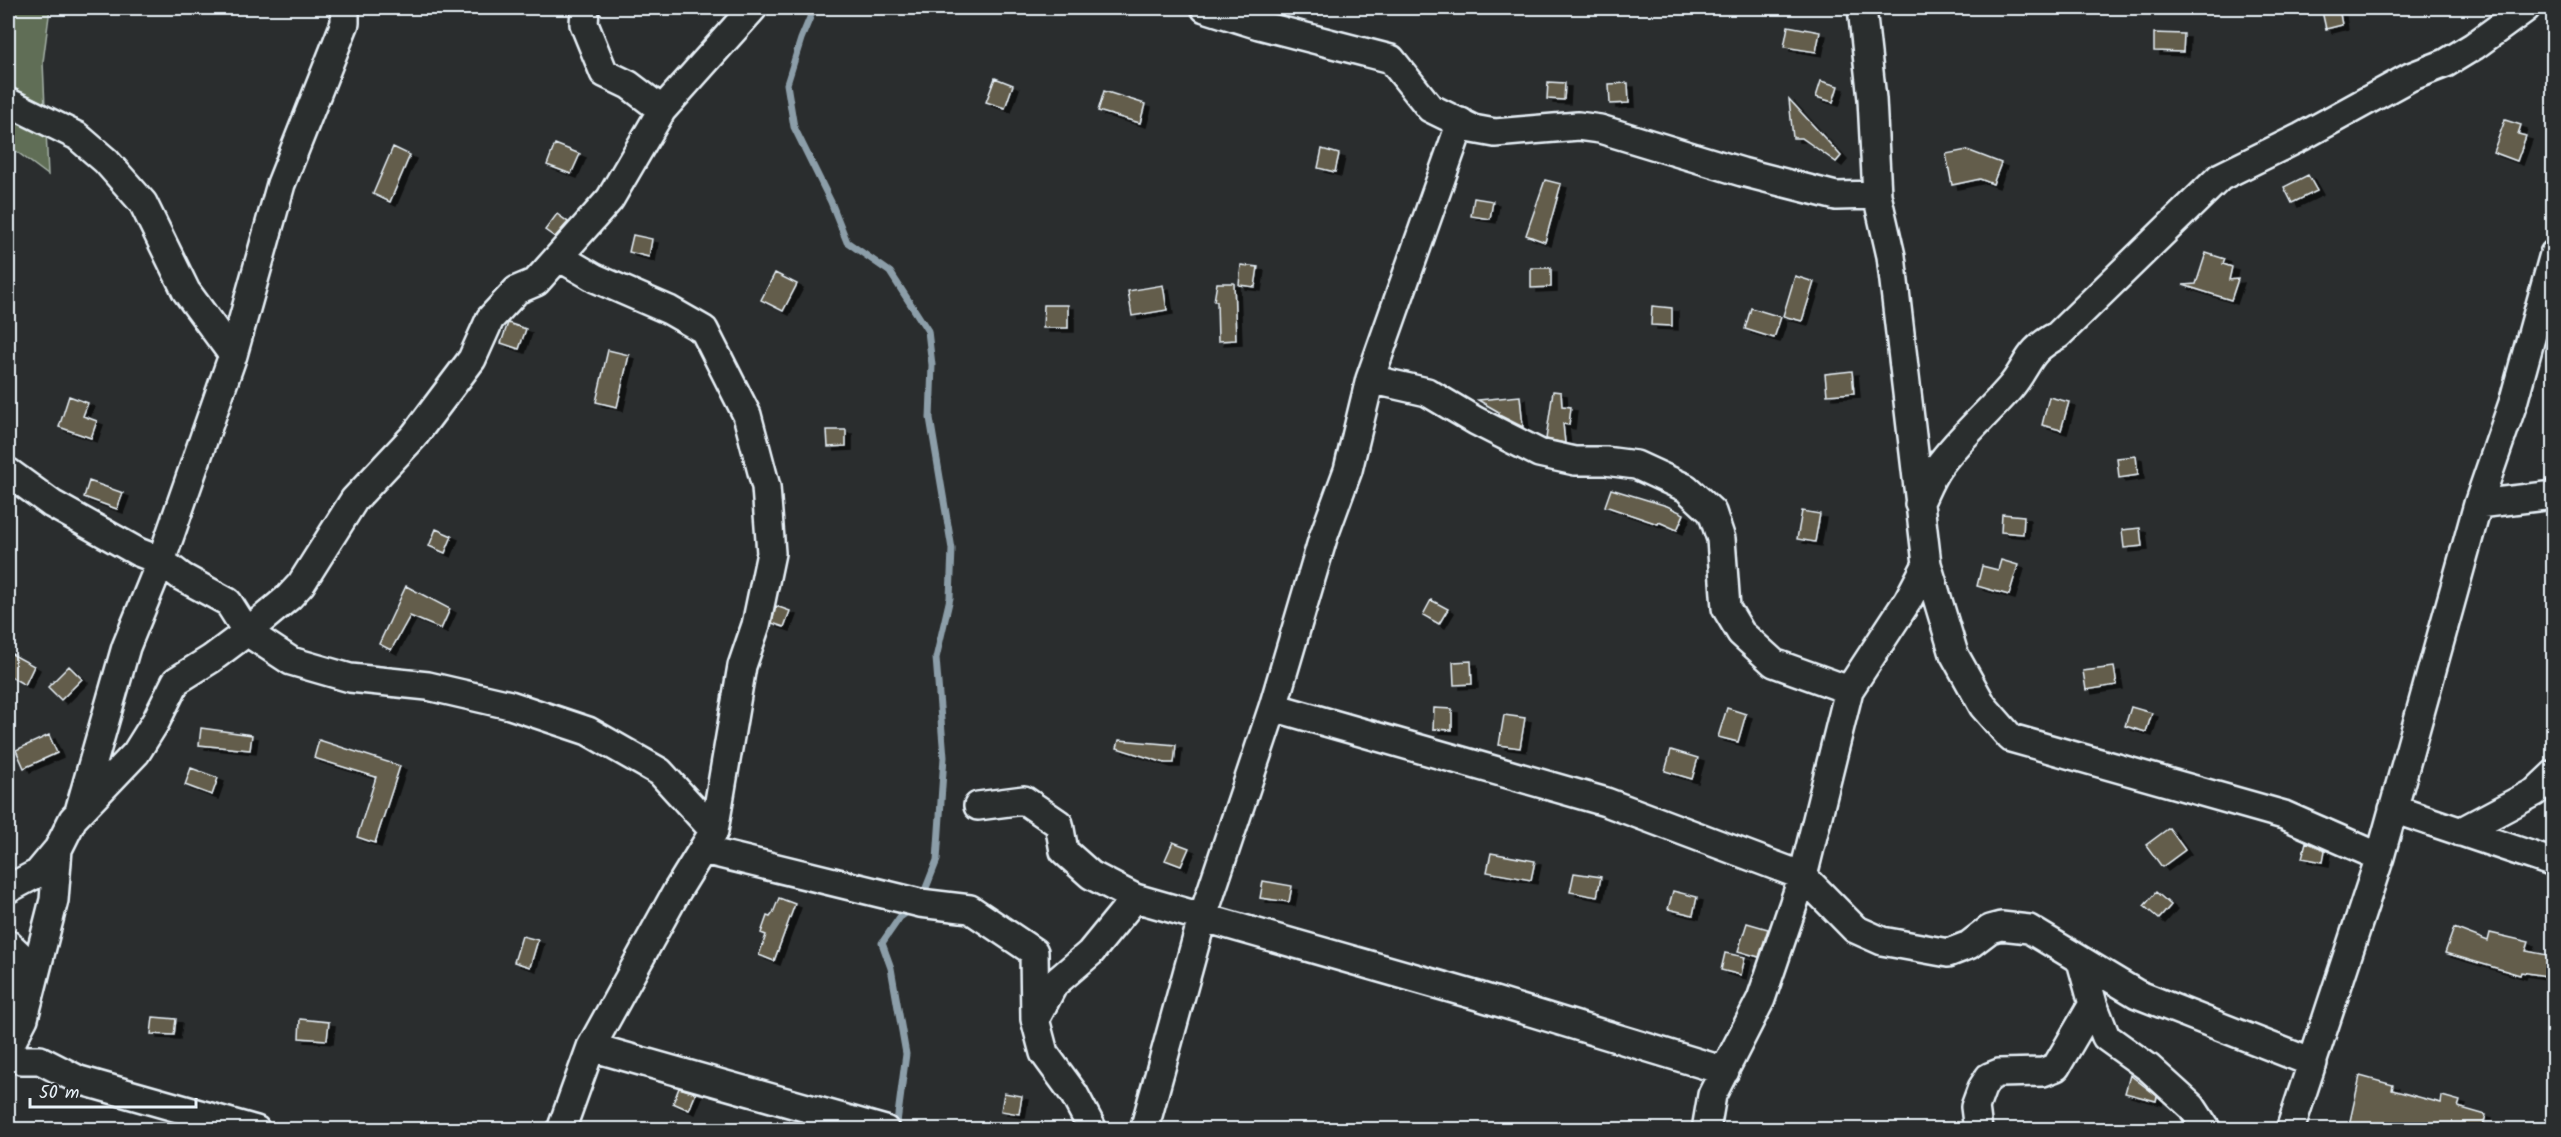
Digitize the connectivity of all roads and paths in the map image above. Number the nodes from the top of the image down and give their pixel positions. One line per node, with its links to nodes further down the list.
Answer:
1 (345, 8): 13 (street)
2 (585, 8): 8 (street)
3 (753, 8): 8 (street)
4 (1205, 8): 9 (street)
5 (1862, 8): 10 (street)
6 (2526, 8): 17 (street)
7 (8, 102): 13 (street)
8 (662, 110): 12 (street)
9 (1461, 122): 10 (street); 14 (street)
10 (1877, 195): 17 (street)
11 (2553, 254): 18 (street)
12 (559, 257): 21 (street); 29 (street)
13 (233, 355): 19 (street)
14 (1370, 379): 22 (street); 23 (street)
15 (8, 472): 19 (street)
16 (2553, 495): 18 (street)
17 (1919, 504): 20 (street)
18 (2478, 504): 26 (street)
19 (161, 561): 21 (street); 27 (street)
20 (1927, 564): 22 (street); 31 (street)
21 (247, 632): 27 (street); 29 (street)
22 (1849, 690): 33 (street)
23 (1273, 707): 33 (street); 36 (street)
24 (2553, 774): 28 (street)
25 (978, 806): 35 (street)
26 (2393, 809): 28 (street); 31 (street)
27 (78, 813): 30 (street)
28 (2460, 832): 32 (street)
29 (708, 841): 41 (street); 42 (street)
30 (58, 849): 34 (street); 40 (street)
31 (2379, 857): 44 (street)
32 (2553, 863)
33 (1803, 876): 38 (street); 45 (street)
34 (8, 889)
35 (1135, 898): 36 (street); 41 (street)
36 (1202, 919): 45 (street); 50 (street)
37 (8, 944): 40 (street)
38 (2081, 961): 39 (street); 44 (street)
39 (2093, 1004): 52 (street); 53 (street)
40 (24, 1018): 43 (street)
41 (1035, 1019): 49 (street)
42 (591, 1047): 47 (street); 48 (street)
43 (12, 1063): 46 (street)
44 (2313, 1063): 54 (street)
45 (1725, 1071): 51 (street)
46 (256, 1130)
47 (561, 1130)
48 (885, 1130)
49 (1093, 1130)
50 (1144, 1130)
51 (1706, 1130)
52 (1978, 1130)
53 (2207, 1130)
54 (2290, 1130)

